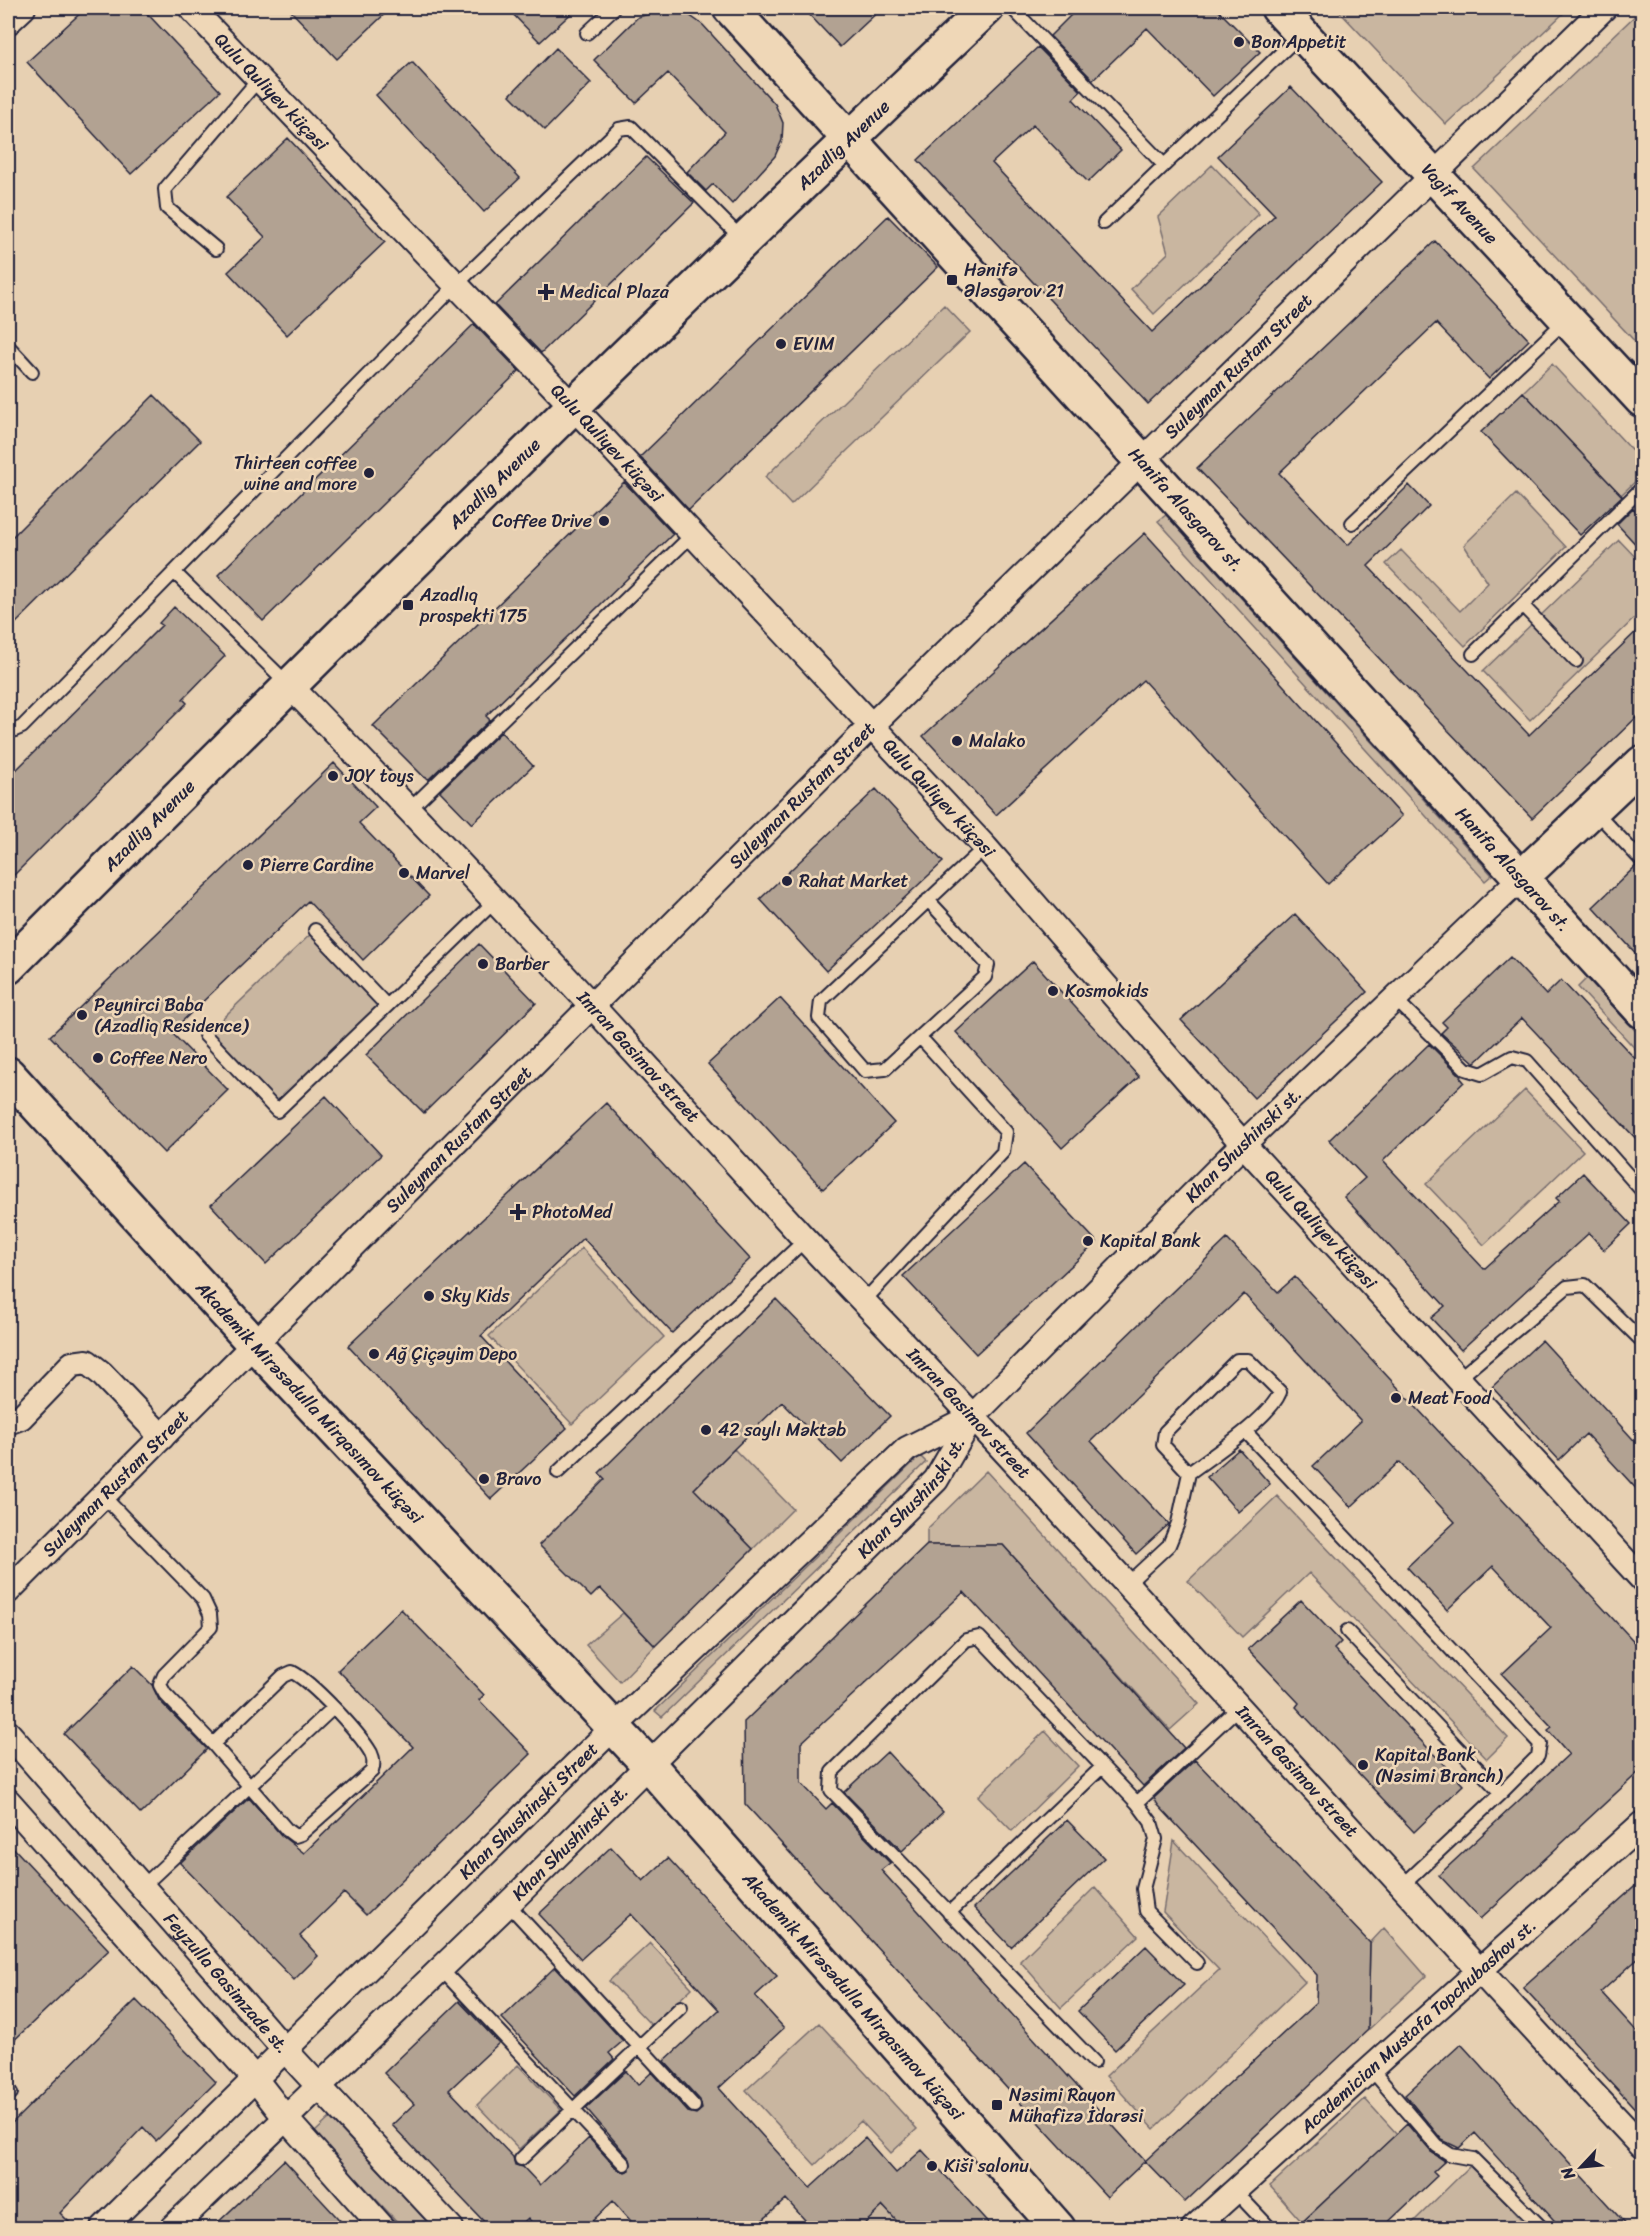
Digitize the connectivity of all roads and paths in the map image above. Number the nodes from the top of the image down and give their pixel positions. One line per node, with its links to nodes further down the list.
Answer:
1 (23, 8): 9 (street)
2 (191, 8): 12 (street, Qulu Quliyev küçəsi)
3 (614, 8): 10 (lane)
4 (730, 8): 13 (street, Hanifa Alasgarov st.)
5 (987, 8): 13 (street, Azadlig Avenue)
6 (1012, 8): 14 (lane)
7 (1278, 8): 11 (street, Vagif Avenue)
8 (1604, 8): 15 (street, Suleyman Rustam Street)
9 (8, 22)
10 (587, 33)
11 (1302, 34): 14 (lane); 15 (street, Vagif Avenue)
12 (259, 79): 18 (lane); 19 (street, Qulu Quliyev küçəsi)
13 (848, 140): 17 (street, Azadlig Avenue); 25 (street, Hanifa Alasgarov st.)
14 (1164, 165): 16 (lane)
15 (1434, 176): 20 (street, Vagif Avenue); 25 (street, Suleyman Rustam Street)
16 (1104, 223)
17 (744, 241): 19 (lane); 24 (street, Azadlig Avenue)
18 (216, 249)
19 (456, 285): 24 (street, Qulu Quliyev küçəsi); 29 (lane)
20 (1566, 320): 23 (street, Vagif Avenue); 27 (lane)
21 (8, 346): 22 (lane)
22 (32, 372)
23 (1642, 400)
24 (573, 406): 28 (street, Qulu Quliyev küçəsi); 33 (street, Azadlig Avenue)
25 (1142, 459): 34 (street, Suleyman Rustam Street); 41 (street, Hanifa Alasgarov st.)
26 (1642, 488): 30 (lane)
27 (1352, 523)
28 (693, 534): 34 (street, Qulu Quliyev küçəsi); 37 (lane)
29 (174, 572): 33 (lane); 35 (lane)
30 (1523, 606): 31 (lane); 32 (lane)
31 (1473, 654)
32 (1576, 661)
33 (289, 685): 37 (street, Imran Gasimov street); 45 (street, Azadlig Avenue)
34 (872, 725): 39 (street, Qulu Quliyev küçəsi); 47 (street, Suleyman Rustam Street)
35 (8, 733)
36 (1642, 763): 38 (street, Khan Shushinski st.)
37 (410, 809): 43 (street, Imran Gasimov street)
38 (1593, 809): 40 (lane); 41 (street, Khan Shushinski st.)
39 (985, 847): 42 (lane); 53 (street, Qulu Quliyev küçəsi)
40 (1642, 861)
41 (1522, 877): 46 (street, Khan Shushinski st.); 49 (street, Hanifa Alasgarov st.)
42 (928, 900): 51 (lane); 51 (lane)
43 (495, 901): 47 (street, Imran Gasimov street); 48 (lane)
44 (315, 930): 48 (lane)
45 (8, 967)
46 (1395, 999): 53 (street, Khan Shushinski st.); 54 (lane)
47 (593, 1005): 55 (street, Imran Gasimov street); 58 (street, Suleyman Rustam Street)
48 (387, 1006): 50 (lane)
49 (1642, 1011)
50 (205, 1035)
51 (920, 1037): 56 (lane)
52 (8, 1074): 58 (street, Akademik Mirəsədulla Mirqasımov küçəsi)
53 (1243, 1144): 59 (street, Qulu Quliyev küçəsi); 60 (street, Khan Shushinski st.)
54 (1642, 1191)
55 (805, 1240): 56 (street, Imran Gasimov street); 64 (lane)
56 (864, 1301): 60 (street, Imran Gasimov street)
57 (1642, 1341): 59 (lane)
58 (255, 1345): 63 (street, Suleyman Rustam Street); 73 (street, Akademik Mirəsədulla Mirqasımov küçəsi)
59 (1458, 1379): 67 (street, Qulu Quliyev küçəsi)
60 (973, 1416): 68 (street, Imran Gasimov street); 73 (street, Khan Shushinski Street); 76 (street, Khan Shushinski st.)
61 (8, 1422): 63 (street)
62 (1245, 1431): 65 (lane); 65 (lane); 79 (lane)
63 (162, 1437): 66 (street, Suleyman Rustam Street)
64 (558, 1472)
65 (1189, 1473): 68 (lane)
66 (103, 1496): 69 (street, Suleyman Rustam Street); 75 (lane)
67 (1642, 1579)
68 (1126, 1585): 72 (street, Imran Gasimov street)
69 (8, 1591)
70 (1347, 1631): 79 (lane)
71 (333, 1708): 75 (lane); 78 (lane); 78 (lane)
72 (1238, 1708): 81 (lane); 84 (street, Imran Gasimov street)
73 (614, 1727): 76 (street, Akademik Mirəsədulla Mirqasımov küçəsi); 92 (street, Khan Shushinski Street)
74 (8, 1733): 83 (street, Feyzulla Gasimzade st.)
75 (213, 1744): 78 (lane)
76 (649, 1765): 85 (street, Khan Shushinski st.); 108 (street, Akademik Mirəsədulla Mirqasımov küçəsi)
77 (1102, 1767): 81 (lane); 86 (lane); 86 (lane)
78 (249, 1787): 83 (lane)
79 (1501, 1793): 84 (lane)
80 (8, 1801): 95 (street)
81 (1137, 1803): 87 (lane)
82 (1642, 1824): 89 (street, Academician Mustafa Topchubashov st.)
83 (142, 1887): 92 (street, Feyzulla Gasimzade st.)
84 (1401, 1887): 89 (street, Imran Gasimov street)
85 (508, 1904): 88 (street, Khan Shushinski st.); 91 (lane)
86 (949, 1913): 93 (lane)
87 (1197, 1963)
88 (441, 1969): 96 (street, Khan Shushinski st.); 98 (lane)
89 (1477, 1970): 94 (street, Academician Mustafa Topchubashov st.); 100 (street, Imran Gasimov street)
90 (681, 2007): 91 (lane)
91 (639, 2047): 97 (lane); 98 (lane)
92 (285, 2050): 95 (street, Khan Shushinski Street); 96 (street, Feyzulla Gasimzade st.)
93 (1094, 2062)
94 (1370, 2068): 103 (street, Academician Mustafa Topchubashov st.); 111 (lane)
95 (256, 2080): 99 (street); 104 (street, Khan Shushinski Street)
96 (320, 2088): 99 (street, Khan Shushinski st.); 107 (street, Feyzulla Gasimzade st.)
97 (694, 2106)
98 (573, 2110): 101 (lane); 102 (lane)
99 (286, 2120): 105 (street, Khan Shushinski st.); 106 (street)
100 (1642, 2146)
101 (521, 2159)
102 (624, 2163)
103 (1235, 2191): 109 (street, Academician Mustafa Topchubashov st.); 110 (lane)
104 (102, 2229)
105 (172, 2229)
106 (383, 2229)
107 (451, 2229)
108 (1058, 2229)
109 (1194, 2229)
110 (1270, 2229)
111 (1542, 2229)

